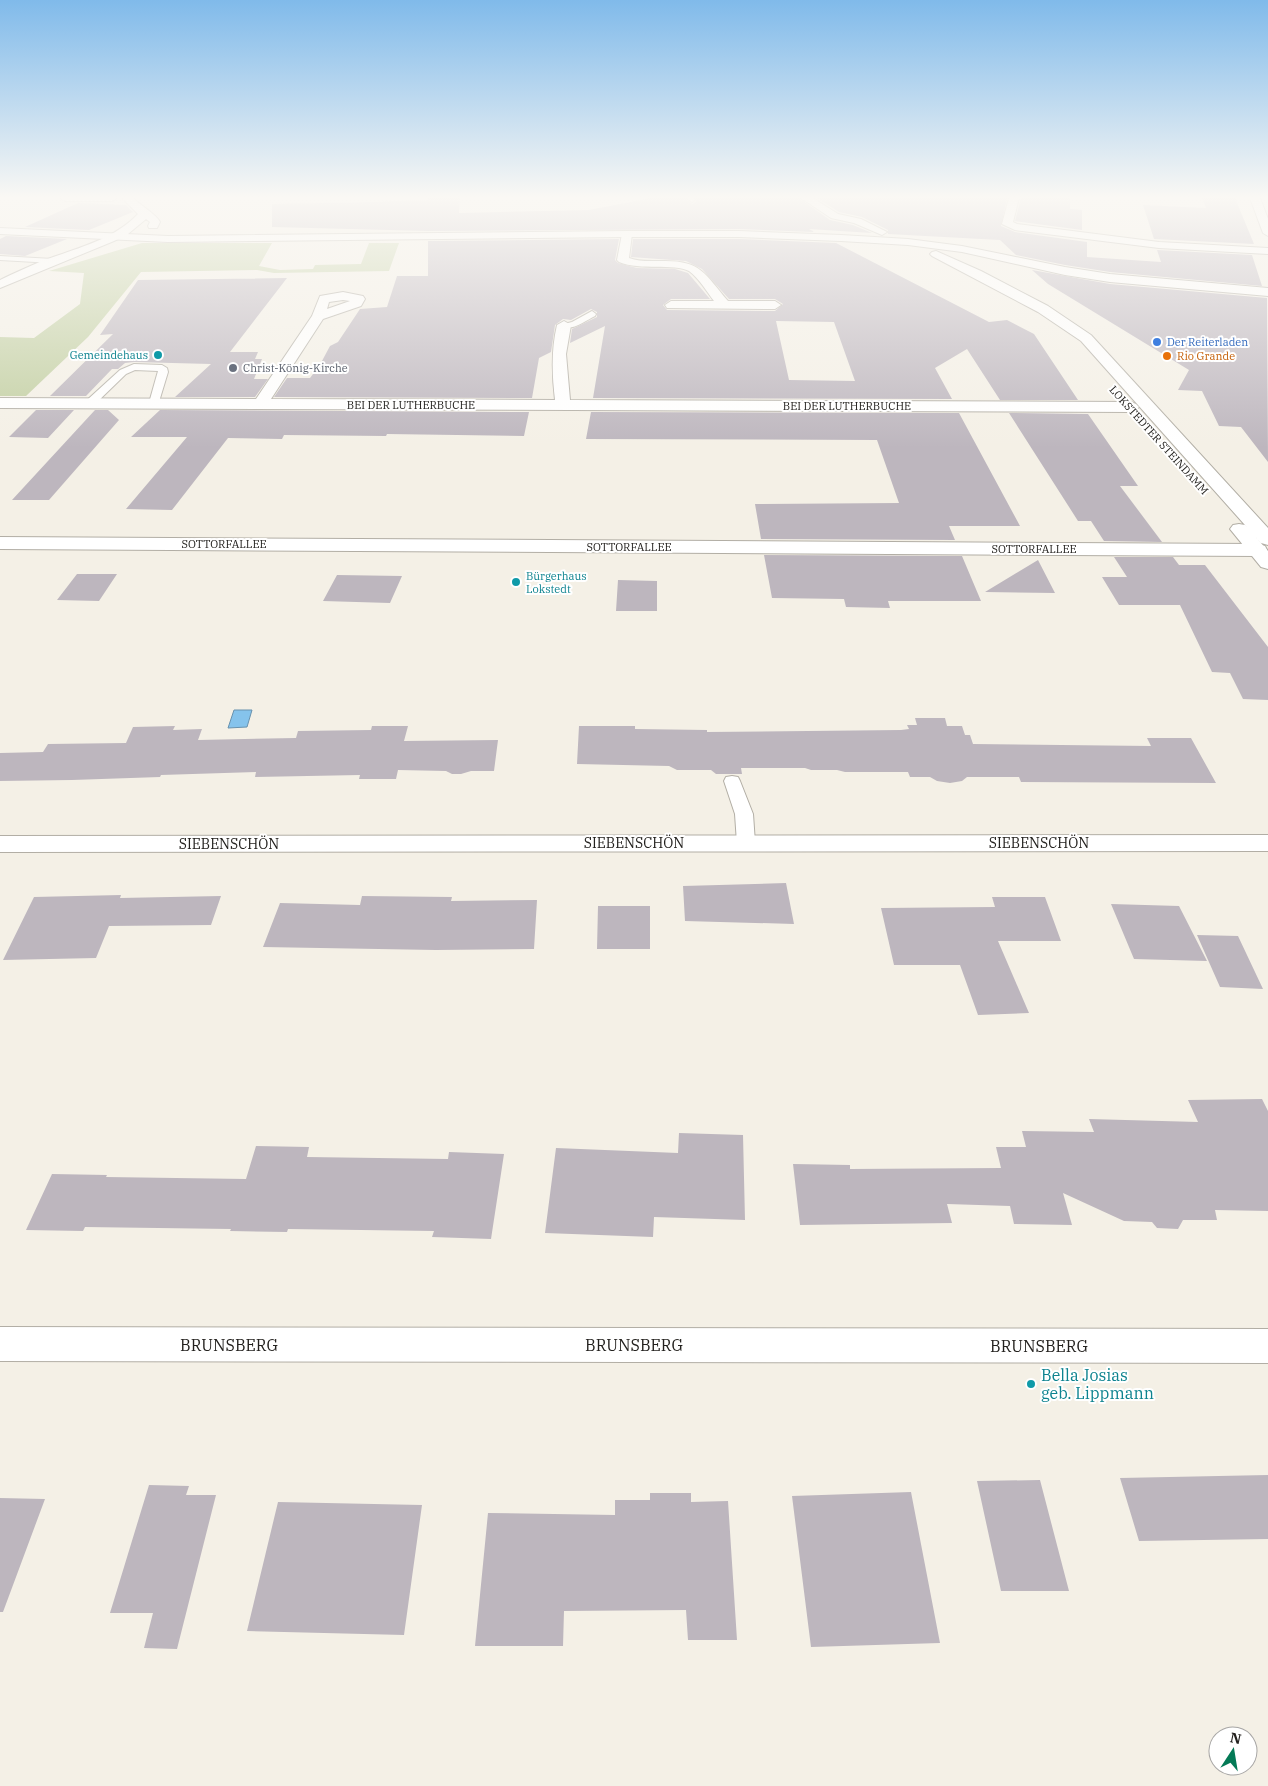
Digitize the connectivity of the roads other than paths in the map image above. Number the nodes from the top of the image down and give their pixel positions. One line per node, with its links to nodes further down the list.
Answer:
1 (704, 281): 9 (street)
2 (990, 281): 15 (street)
3 (1026, 281): 15 (street)
4 (1155, 281): 6 (street)
5 (1181, 281): 6 (street)
6 (1238, 289): 7 (street)
7 (1268, 292)
8 (671, 305): 9 (street)
9 (724, 305): 10 (street)
10 (775, 305)
11 (592, 314): 14 (lane)
12 (318, 316): 21 (street)
13 (1042, 324): 16 (street)
14 (564, 325): 22 (street)
15 (1076, 330): 25 (street, LOKSTEDTER STEINDAMM)
16 (1071, 347)
17 (1095, 371): 23 (street, LOKSTEDTER STEINDAMM)
18 (0, 403): 19 (street, BEI DER LUTHERBUCHE)
19 (90, 403): 20 (street, BEI DER LUTHERBUCHE); 20 (lane)
20 (154, 404): 21 (street, BEI DER LUTHERBUCHE)
21 (260, 404): 22 (street, BEI DER LUTHERBUCHE)
22 (563, 405): 23 (street, BEI DER LUTHERBUCHE)
23 (1131, 407): 25 (street, LOKSTEDTER STEINDAMM)
24 (0, 543): 25 (street, SOTTORFALLEE)
25 (1265, 551)
26 (732, 781): 27 (lane)
27 (746, 843): 28 (street, SIEBENSCHÖN); 29 (street, SIEBENSCHÖN)
28 (1268, 843)
29 (0, 844)
30 (0, 1344): 31 (street, BRUNSBERG)
31 (1268, 1346)

